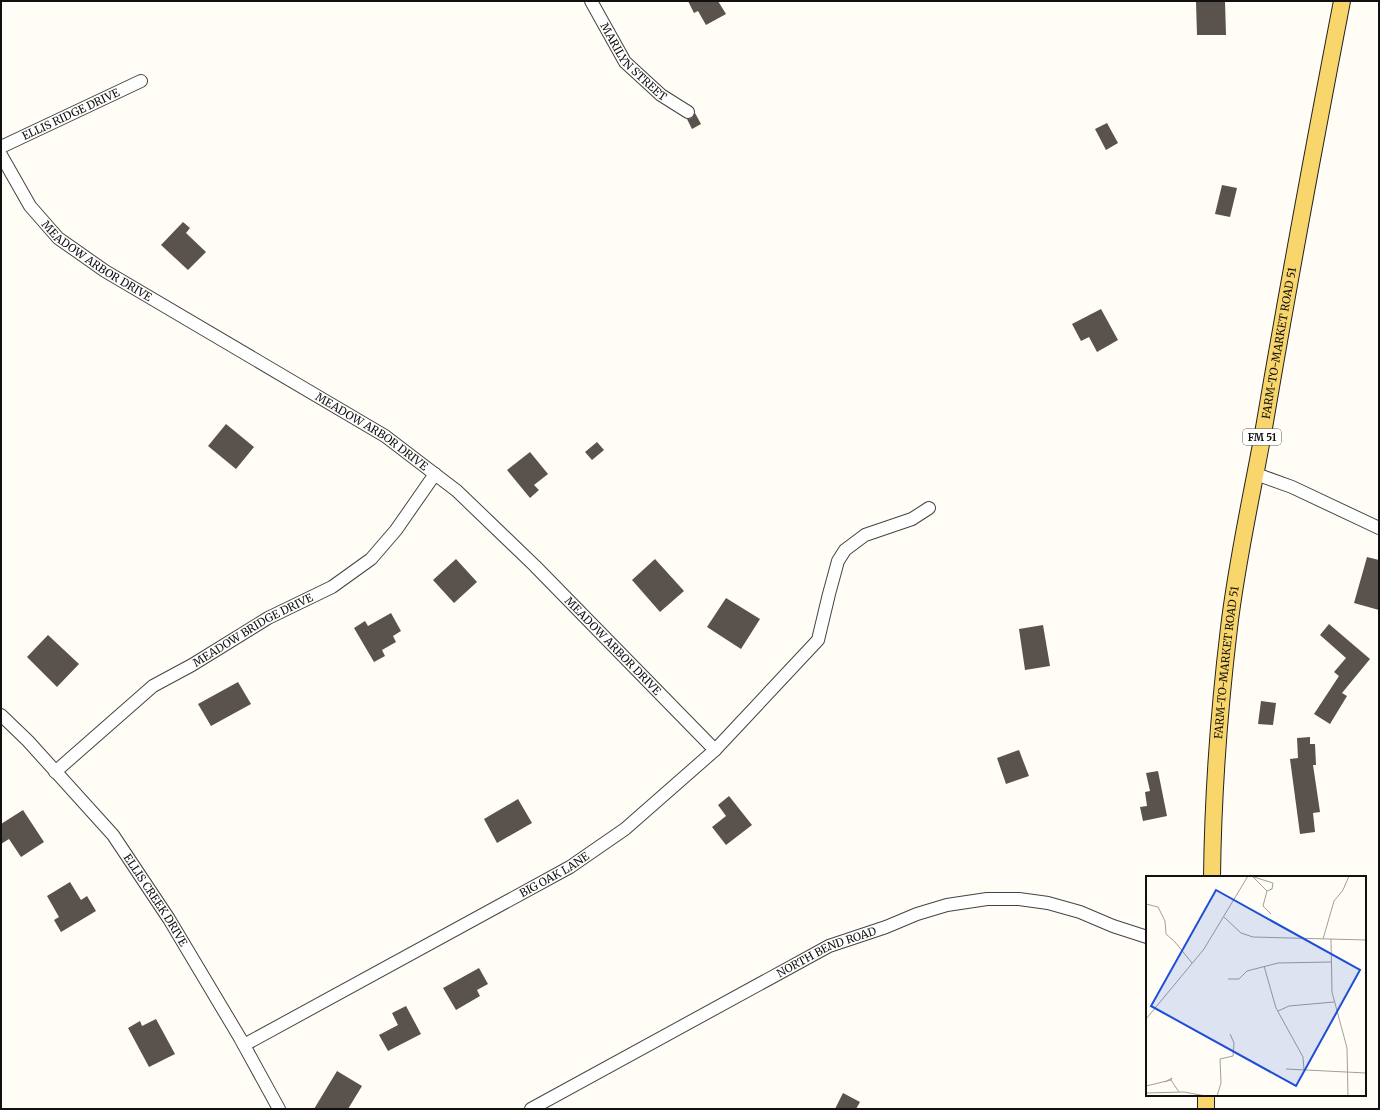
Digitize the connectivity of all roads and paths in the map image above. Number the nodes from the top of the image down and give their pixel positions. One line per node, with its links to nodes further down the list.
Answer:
1 (591, 1): 4 (street, MARILYN STREET)
2 (1342, 1): 8 (main road, FARM-TO-MARKET ROAD 51 / FM 51)
3 (141, 81): 5 (street, ELLIS RIDGE DRIVE)
4 (688, 112)
5 (1, 147)
6 (1, 155): 7 (street, MEADOW ARBOR DRIVE)
7 (435, 474): 12 (street, MEADOW ARBOR DRIVE); 13 (street, MEADOW BRIDGE DRIVE)
8 (1256, 474): 10 (street); 14 (main road, FARM-TO-MARKET ROAD 51 / FM 51)
9 (929, 508): 12 (street, BIG OAK LANE)
10 (1379, 528)
11 (1, 715): 13 (street, ELLIS CREEK DRIVE)
12 (715, 750): 16 (street, BIG OAK LANE)
13 (56, 772): 16 (street, ELLIS CREEK DRIVE)
14 (1212, 876)
15 (1146, 937): 19 (street, NORTH BEND ROAD)
16 (244, 1045): 18 (street, ELLIS CREEK DRIVE)
17 (1206, 1096): 20 (main road)
18 (279, 1109)
19 (531, 1109)
20 (1206, 1109)

